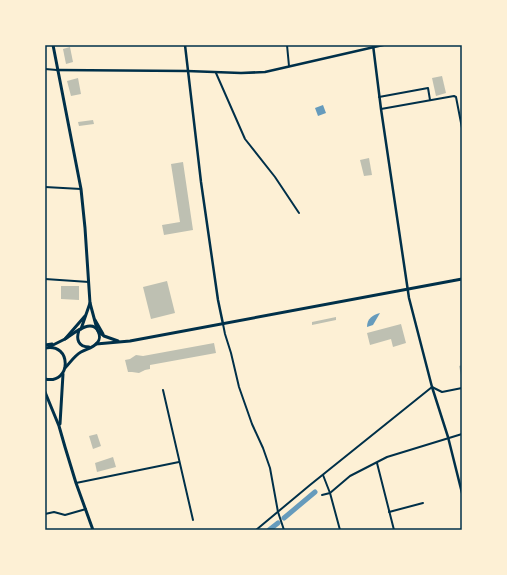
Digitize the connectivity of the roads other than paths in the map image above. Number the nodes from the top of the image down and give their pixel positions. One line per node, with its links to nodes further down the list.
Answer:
1 (53, 45): 8 (main road)
2 (185, 45): 9 (street)
3 (287, 45): 6 (street)
4 (383, 45): 5 (street)
5 (373, 46): 6 (street); 11 (street)
6 (289, 66): 10 (street)
7 (45, 69): 8 (street)
8 (58, 70): 9 (street); 16 (main road)
9 (187, 71): 10 (street); 25 (street)
10 (216, 73): 17 (street)
11 (379, 97): 12 (street); 13 (street)
12 (430, 100): 13 (street); 14 (street)
13 (380, 109): 21 (street)
14 (462, 128)
15 (45, 187): 16 (street)
16 (81, 189): 20 (main road)
17 (299, 213)
18 (45, 278): 20 (street)
19 (462, 279): 21 (main road)
20 (89, 282): 22 (main road)
21 (408, 289): 25 (main road); 39 (street)
22 (90, 303): 23 (main road); 24 (main road)
23 (85, 316): 26 (main road); 29 (main road)
24 (93, 316): 27 (main road); 28 (main road)
25 (223, 324): 30 (main road); 55 (street)
26 (80, 330): 27 (main road); 29 (main road); 34 (main road)
27 (97, 330): 28 (main road); 33 (main road)
28 (104, 336): 30 (main road)
29 (65, 339): 32 (main road)
30 (130, 341): 33 (main road)
31 (45, 344): 32 (main road)
32 (56, 344): 35 (main road)
33 (96, 344): 34 (main road)
34 (91, 347): 36 (main road)
35 (45, 348): 36 (main road)
36 (65, 368): 37 (main road)
37 (63, 374): 38 (main road); 43 (main road)
38 (45, 379)
39 (432, 387): 40 (street); 45 (street); 48 (street)
40 (462, 388)
41 (163, 390): 46 (street)
42 (45, 392): 43 (main road)
43 (60, 426): 49 (main road)
44 (462, 434): 45 (street)
45 (448, 437): 47 (street); 51 (street)
46 (179, 462): 49 (street); 58 (street)
47 (377, 463): 50 (street); 56 (street)
48 (323, 475): 50 (street); 55 (street)
49 (76, 483): 54 (main road)
50 (330, 492): 52 (street); 62 (street)
51 (462, 493)
52 (322, 496)
53 (423, 503): 56 (street)
54 (86, 509): 57 (street); 59 (main road)
55 (278, 512): 60 (street); 61 (street)
56 (389, 512): 63 (street)
57 (45, 514)
58 (192, 520)
59 (93, 530)
60 (256, 530)
61 (284, 530)
62 (340, 530)
63 (394, 530)

